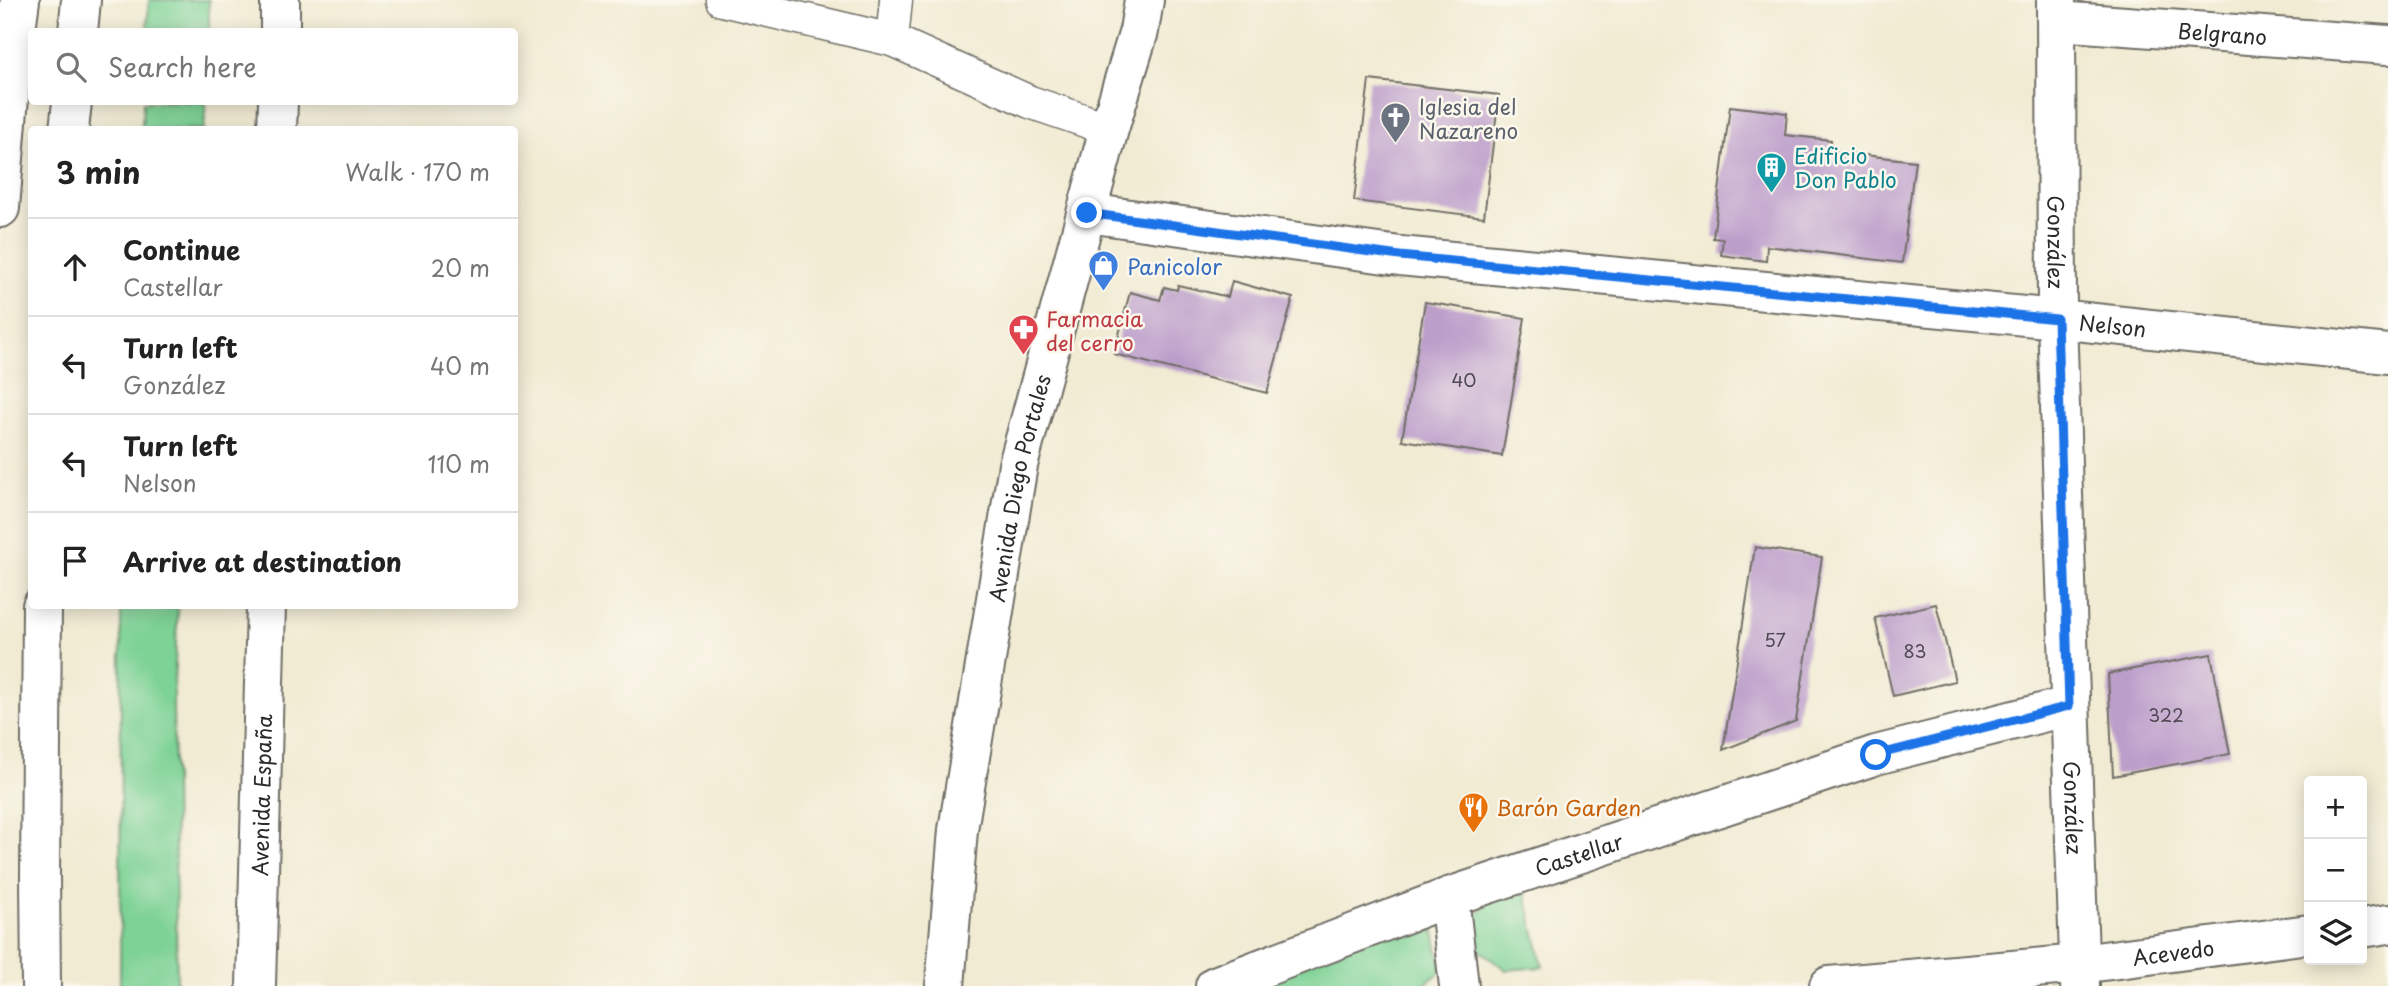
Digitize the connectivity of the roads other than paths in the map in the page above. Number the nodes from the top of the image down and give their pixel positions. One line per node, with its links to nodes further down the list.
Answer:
1 (20, 0): 17 (street)
2 (81, 0): 8 (street)
3 (281, 0): 9 (street)
4 (722, 0): 10 (lane)
5 (896, 0): 10 (lane)
6 (1144, 0): 16 (street, Avenida Diego Portales)
7 (2056, 10): 11 (street, Belgrano); 19 (street, González)
8 (78, 28)
9 (280, 28)
10 (892, 40): 16 (lane)
11 (2388, 46)
12 (72, 105): 14 (street)
13 (278, 105): 15 (street)
14 (69, 126)
15 (277, 126)
16 (1109, 129): 18 (street, Avenida Diego Portales)
17 (0, 208)
18 (1087, 213): 19 (street, Nelson); 31 (street, Avenida Diego Portales)
19 (2057, 319): 20 (street, Nelson); 23 (street, González)
20 (2388, 354)
21 (42, 609): 29 (street)
22 (265, 609): 30 (street, Avenida España)
23 (2069, 706): 24 (street, Castellar); 28 (street, González)
24 (1449, 897): 32 (street, Castellar); 33 (street)
25 (2388, 925): 26 (street)
26 (2367, 927)
27 (2304, 935): 28 (street, Acevedo)
28 (2080, 975): 34 (street, Acevedo)
29 (41, 986)
30 (256, 986)
31 (945, 986)
32 (1215, 986)
33 (1459, 986)
34 (1829, 986)

